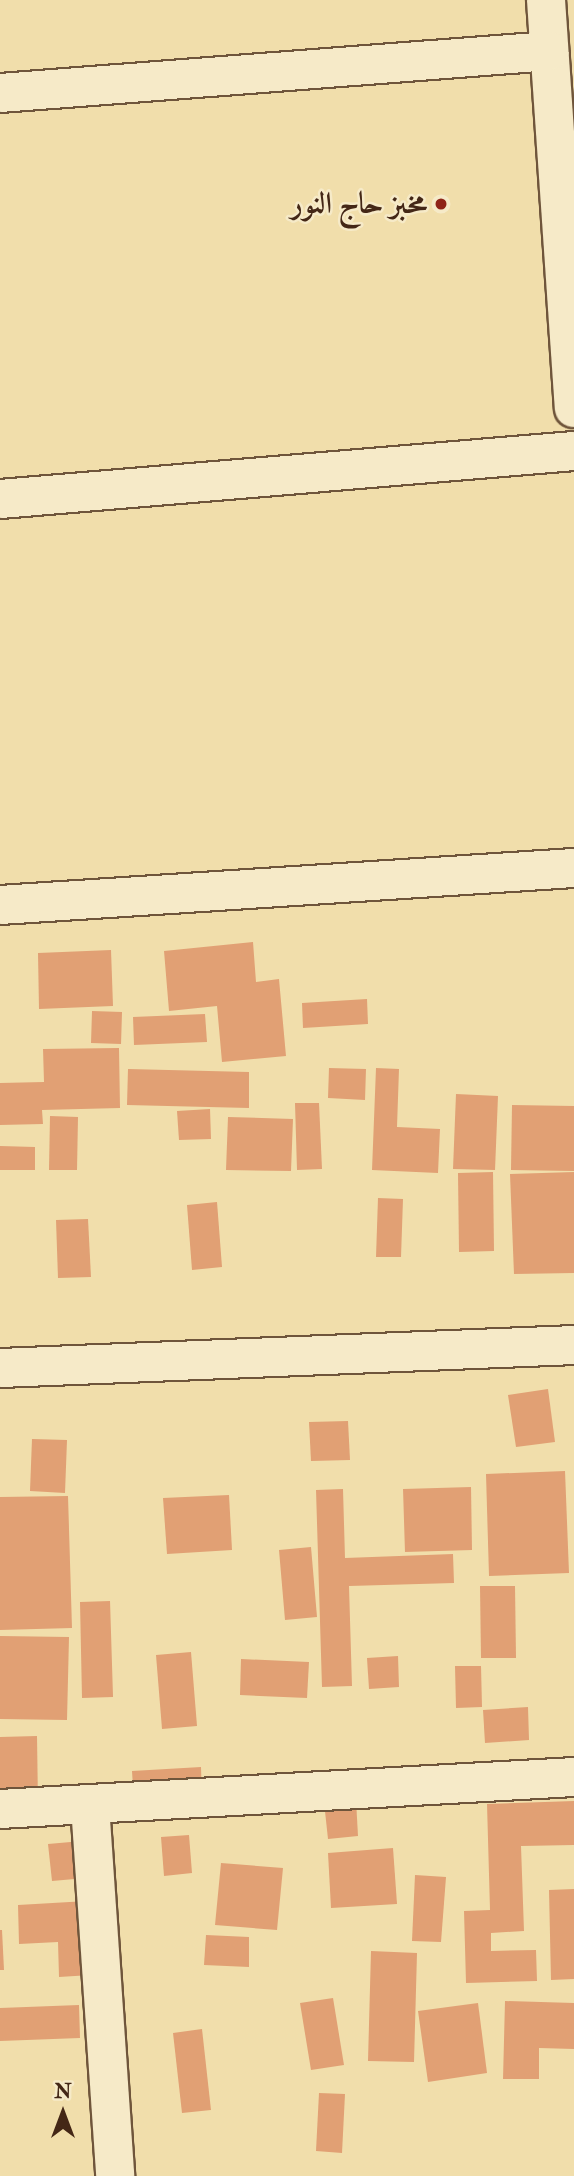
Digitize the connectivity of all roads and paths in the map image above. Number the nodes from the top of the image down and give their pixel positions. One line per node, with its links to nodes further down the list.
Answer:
1 (546, 0): 2 (street)
2 (549, 51): 3 (street); 4 (street)
3 (0, 93)
4 (564, 126): 5 (street)
5 (574, 408)
6 (574, 451): 7 (street)
7 (0, 499)
8 (574, 868): 9 (street)
9 (0, 905)
10 (574, 1345): 11 (street)
11 (0, 1368)
12 (574, 1777): 13 (street)
13 (90, 1805): 14 (street); 15 (street)
14 (0, 1809)
15 (115, 2176)

